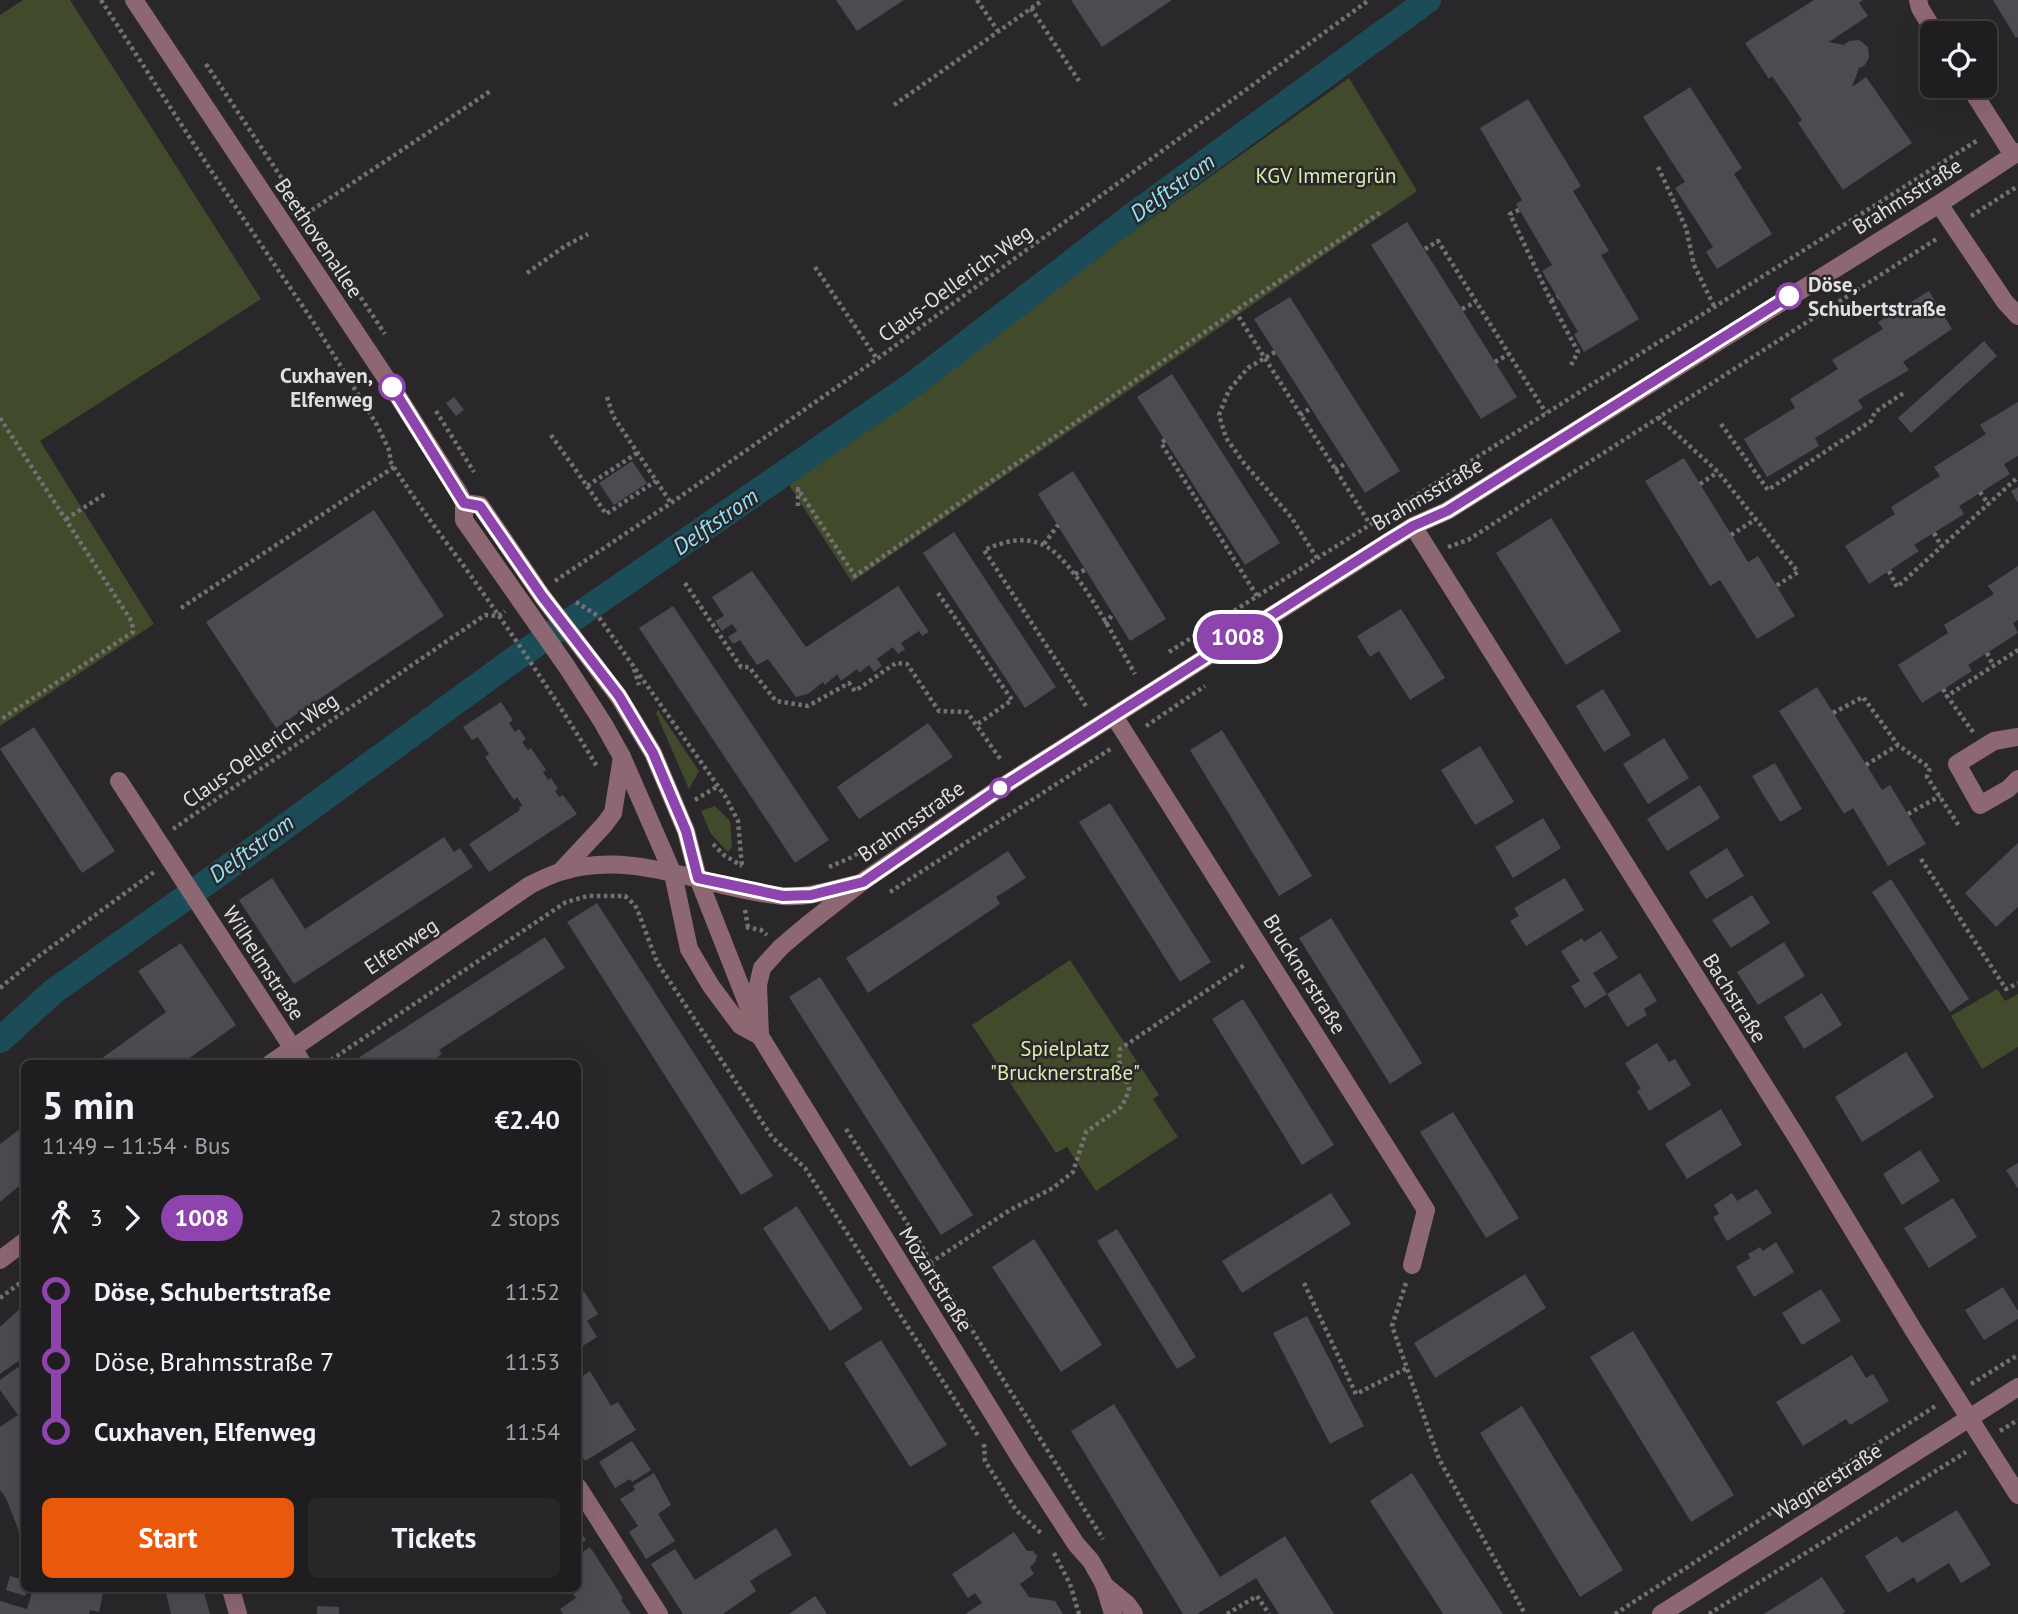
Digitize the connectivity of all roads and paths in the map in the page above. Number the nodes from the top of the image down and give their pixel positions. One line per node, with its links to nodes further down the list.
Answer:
1 (102, 0): 52 (path)
2 (134, 0): 61 (street, Beethovenallee)
3 (977, 0): 9 (path)
4 (1042, 0): 7 (path)
5 (1369, 0): 36 (path, Claus-Oellerich-Weg)
6 (1918, 0): 8 (street)
7 (1031, 8): 9 (path); 10 (path)
8 (1928, 21)
9 (998, 31): 13 (path)
10 (1079, 81)
11 (492, 90): 21 (path)
12 (1977, 98): 14 (street)
13 (894, 105)
14 (1996, 129): 15 (street); 30 (path)
15 (2016, 154): 18 (street, Brahmsstraße)
16 (1658, 167): 30 (path)
17 (2018, 186): 22 (path)
18 (1939, 204): 22 (street); 69 (street, Brahmsstraße)
19 (1519, 210): 28 (path)
20 (1382, 211): 32 (path)
21 (306, 214)
22 (1955, 227): 33 (street); 45 (path)
23 (588, 234): 26 (path)
24 (1424, 250): 29 (path)
25 (815, 267): 36 (path)
26 (527, 272)
27 (1558, 298): 28 (path)
28 (1551, 301): 39 (path)
29 (1476, 302): 31 (path); 35 (path)
30 (1714, 306): 43 (path)
31 (1462, 309)
32 (1235, 311): 37 (path, Brahmsstraße); 64 (path)
33 (2018, 316)
34 (1276, 352): 37 (path)
35 (1509, 354): 38 (path); 43 (path)
36 (877, 359): 62 (path, Claus-Oellerich-Weg)
37 (1265, 359): 44 (path, Brahmsstraße); 75 (path)
38 (1495, 362)
39 (1570, 367)
40 (1905, 393): 47 (path)
41 (607, 397): 50 (path)
42 (1311, 408): 44 (path)
43 (1546, 413): 67 (path)
44 (1300, 415): 53 (path, Brahmsstraße)
45 (1658, 417): 54 (path); 74 (path)
46 (0, 418): 65 (path)
47 (1721, 424)
48 (551, 435): 58 (path)
49 (1165, 440): 83 (path)
50 (637, 453): 56 (path); 58 (path)
51 (1346, 463): 53 (path)
52 (394, 467): 85 (path); 87 (path)
53 (1335, 470): 67 (path, Brahmsstraße)
54 (1718, 472): 57 (path); 66 (path)
55 (2018, 478): 63 (path)
56 (656, 481): 58 (path); 62 (path)
57 (1700, 484)
58 (587, 486)
59 (1980, 492): 63 (path)
60 (105, 494): 65 (path)
61 (464, 503): 81 (street, Beethovenallee); 111 (street, Beethovenallee)
62 (671, 503): 81 (path, Claus-Oellerich-Weg)
63 (1989, 505): 73 (path)
64 (798, 506)
65 (66, 519): 104 (path)
66 (1756, 519): 71 (path); 80 (path)
67 (1370, 524): 75 (path)
68 (1058, 526): 72 (path)
69 (1413, 526): 74 (street, Bachstraße); 103 (street, Brahmsstraße)
70 (1934, 533): 73 (path)
71 (1731, 535)
72 (1044, 544): 78 (path); 100 (path)
73 (1942, 547): 77 (path)
74 (1430, 553): 154 (street, Bachstraße)
75 (1317, 558): 83 (path)
76 (1085, 570): 78 (path)
77 (1889, 571)
78 (1075, 574): 88 (path)
79 (685, 583): 105 (path)
80 (1776, 586)
81 (548, 589): 132 (street, Beethovenallee)
82 (938, 593): 105 (path)
83 (1257, 596): 90 (path)
84 (576, 603): 118 (path)
85 (181, 608)
86 (1113, 614): 88 (path)
87 (498, 615): 115 (path); 127 (path, Claus-Oellerich-Weg)
88 (1105, 624): 94 (path)
89 (2018, 650): 92 (path)
90 (1168, 653)
91 (1987, 653): 92 (path)
92 (1993, 665): 98 (path)
93 (1146, 667): 94 (path)
94 (1135, 674): 96 (path)
95 (1216, 679): 107 (path)
96 (1126, 680)
97 (1943, 689): 98 (path)
98 (1947, 696): 109 (path)
99 (1096, 699): 100 (path)
100 (1086, 706): 101 (path)
101 (1075, 712)
102 (1833, 713): 108 (path)
103 (1114, 716): 107 (street, Brucknerstraße); 133 (street, Brahmsstraße)
104 (0, 720)
105 (976, 725): 112 (path)
106 (2018, 737): 109 (street)
107 (1128, 738): 134 (path); 135 (street, Brucknerstraße)
108 (1898, 745): 113 (path); 120 (path)
109 (1983, 748): 116 (street)
110 (1012, 753): 112 (path)
111 (622, 757): 130 (street, Elfenweg); 131 (street, Beethovenallee)
112 (1001, 760): 114 (path)
113 (1866, 765)
114 (991, 767)
115 (601, 774)
116 (2018, 779)
117 (119, 781): 127 (street, Wilhelmstraße)
118 (718, 786): 121 (path); 129 (path)
119 (948, 794): 124 (path)
120 (1940, 796): 122 (path); 123 (path)
121 (688, 804)
122 (1908, 814)
123 (1959, 825)
124 (898, 828)
125 (889, 835): 128 (path)
126 (1921, 859): 136 (path)
127 (169, 861): 137 (path); 139 (street, Wilhelmstraße)
128 (826, 868)
129 (755, 869)
130 (561, 871): 131 (street, Elfenweg); 139 (street, Elfenweg)
131 (673, 874): 132 (street, Brahmsstraße); 138 (street, Mozartstraße)
132 (698, 878): 133 (street, Brahmsstraße); 138 (street, Mozartstraße)
133 (863, 882): 138 (street, Brahmsstraße)
134 (883, 897)
135 (1264, 952): 146 (path); 147 (street, Brucknerstraße)
136 (2018, 983)
137 (0, 988)
138 (760, 1036): 161 (street, Mozartstraße)
139 (292, 1048): 140 (street, Elfenweg); 141 (street, Wilhelmstraße)
140 (276, 1060)
141 (300, 1060)
142 (331, 1060): 160 (path)
143 (841, 1122): 146 (path)
144 (21, 1244): 145 (street)
145 (0, 1260)
146 (930, 1263): 162 (path)
147 (1412, 1265): 152 (path)
148 (21, 1282): 150 (path)
149 (1304, 1283): 152 (path)
150 (0, 1298)
151 (2018, 1355): 154 (path)
152 (1407, 1367): 174 (path)
153 (2018, 1387): 155 (street, Wagnerstraße)
154 (1954, 1394): 155 (street, Bachstraße); 175 (path)
155 (1970, 1418): 157 (street, Bachstraße); 176 (street, Wagnerstraße)
156 (2018, 1420): 157 (path)
157 (1984, 1441): 159 (street, Bachstraße); 177 (path)
158 (581, 1492): 167 (street)
159 (2018, 1495)
160 (1045, 1537)
161 (1076, 1544): 164 (street, Mozartstraße); 169 (street, Mozartstraße)
162 (1106, 1544)
163 (1051, 1549): 168 (path)
164 (1104, 1584): 170 (street, Mozartstraße); 171 (street, Mozartstraße)
165 (232, 1592): 166 (street)
166 (238, 1614)
167 (659, 1614)
168 (1079, 1614)
169 (1102, 1614)
170 (1112, 1614)
171 (1134, 1614)
172 (1227, 1614): 173 (path)
173 (1269, 1614)
174 (1525, 1614)
175 (1615, 1614)
176 (1661, 1614)
177 (1709, 1614)

